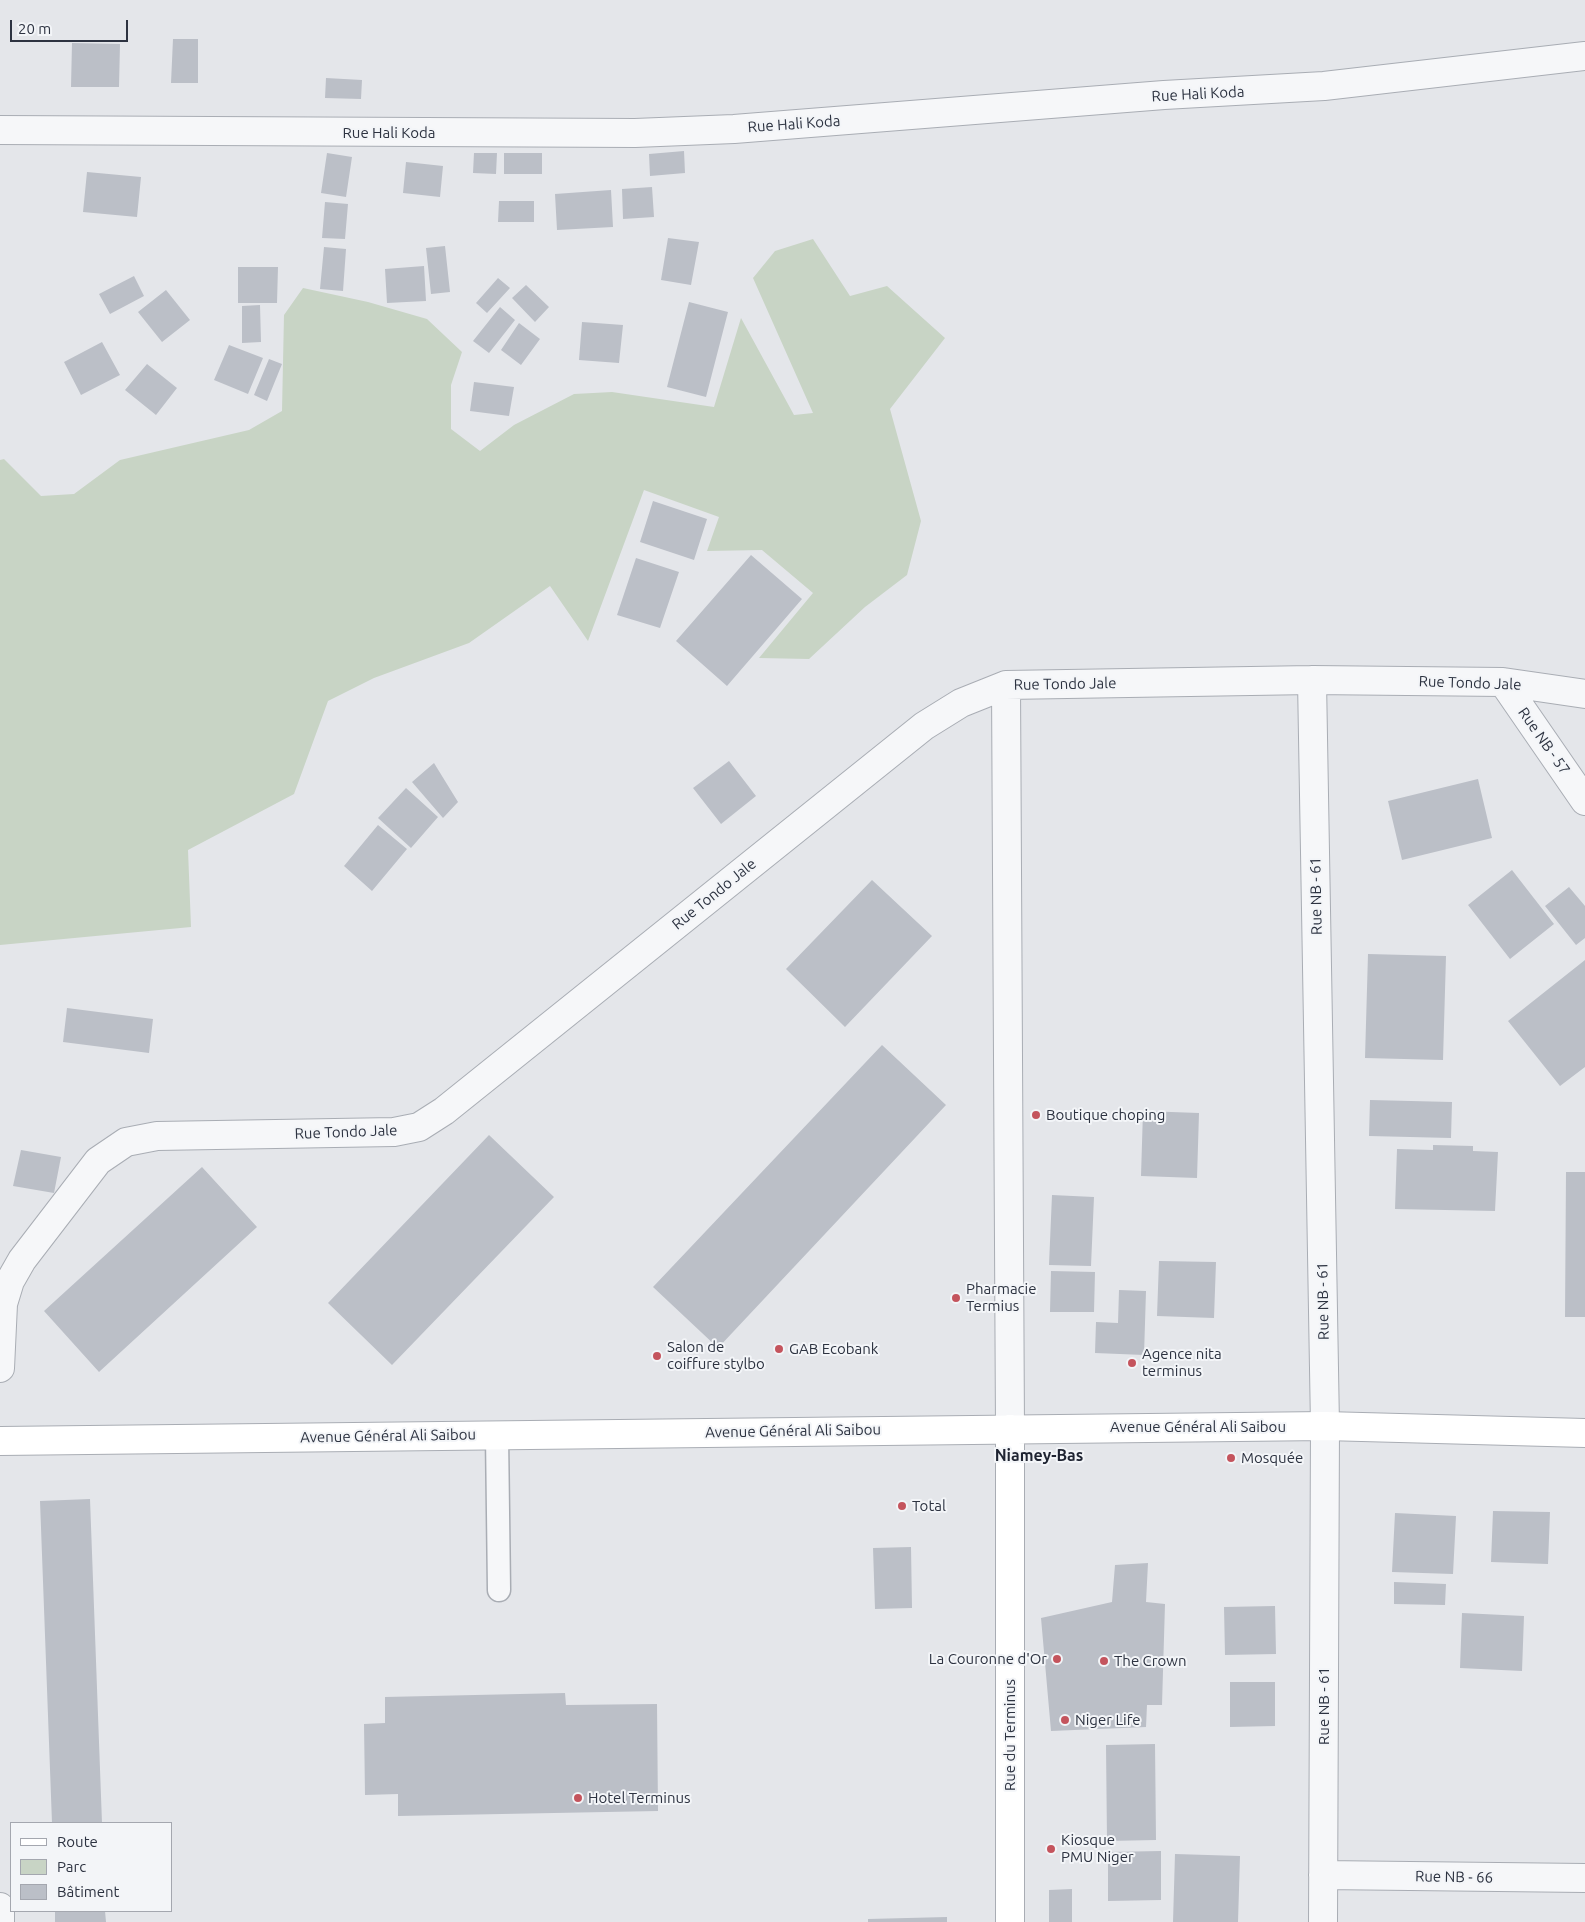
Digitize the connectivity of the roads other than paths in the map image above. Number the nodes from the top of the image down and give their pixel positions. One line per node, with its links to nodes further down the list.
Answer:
1 (1585, 56): 2 (street, Rue Hali Koda)
2 (0, 130)
3 (1312, 680): 4 (street, Rue Tondo Jale); 5 (street, Rue Tondo Jale); 9 (street, Rue NB - 61)
4 (1503, 682): 6 (street, Rue Tondo Jale); 7 (street, Rue NB - 57)
5 (1006, 685): 8 (street, Rue Tondo Jale); 10 (street)
6 (1585, 694)
7 (1585, 800)
8 (0, 1368)
9 (1325, 1426): 10 (street, Avenue Général Ali Saibou); 11 (street, Avenue Général Ali Saibou); 15 (street, Rue NB - 61)
10 (1010, 1428): 12 (street, Avenue Général Ali Saibou); 19 (street, Rue du Terminus)
11 (1585, 1433)
12 (497, 1435): 13 (street, Avenue Général Ali Saibou); 14 (lane)
13 (0, 1441)
14 (499, 1590)
15 (1323, 1875): 16 (street, Rue NB - 66); 20 (street, Rue NB - 61)
16 (1585, 1878)
17 (0, 1907): 18 (street)
18 (0, 1922)
19 (1010, 1922)
20 (1323, 1922)

